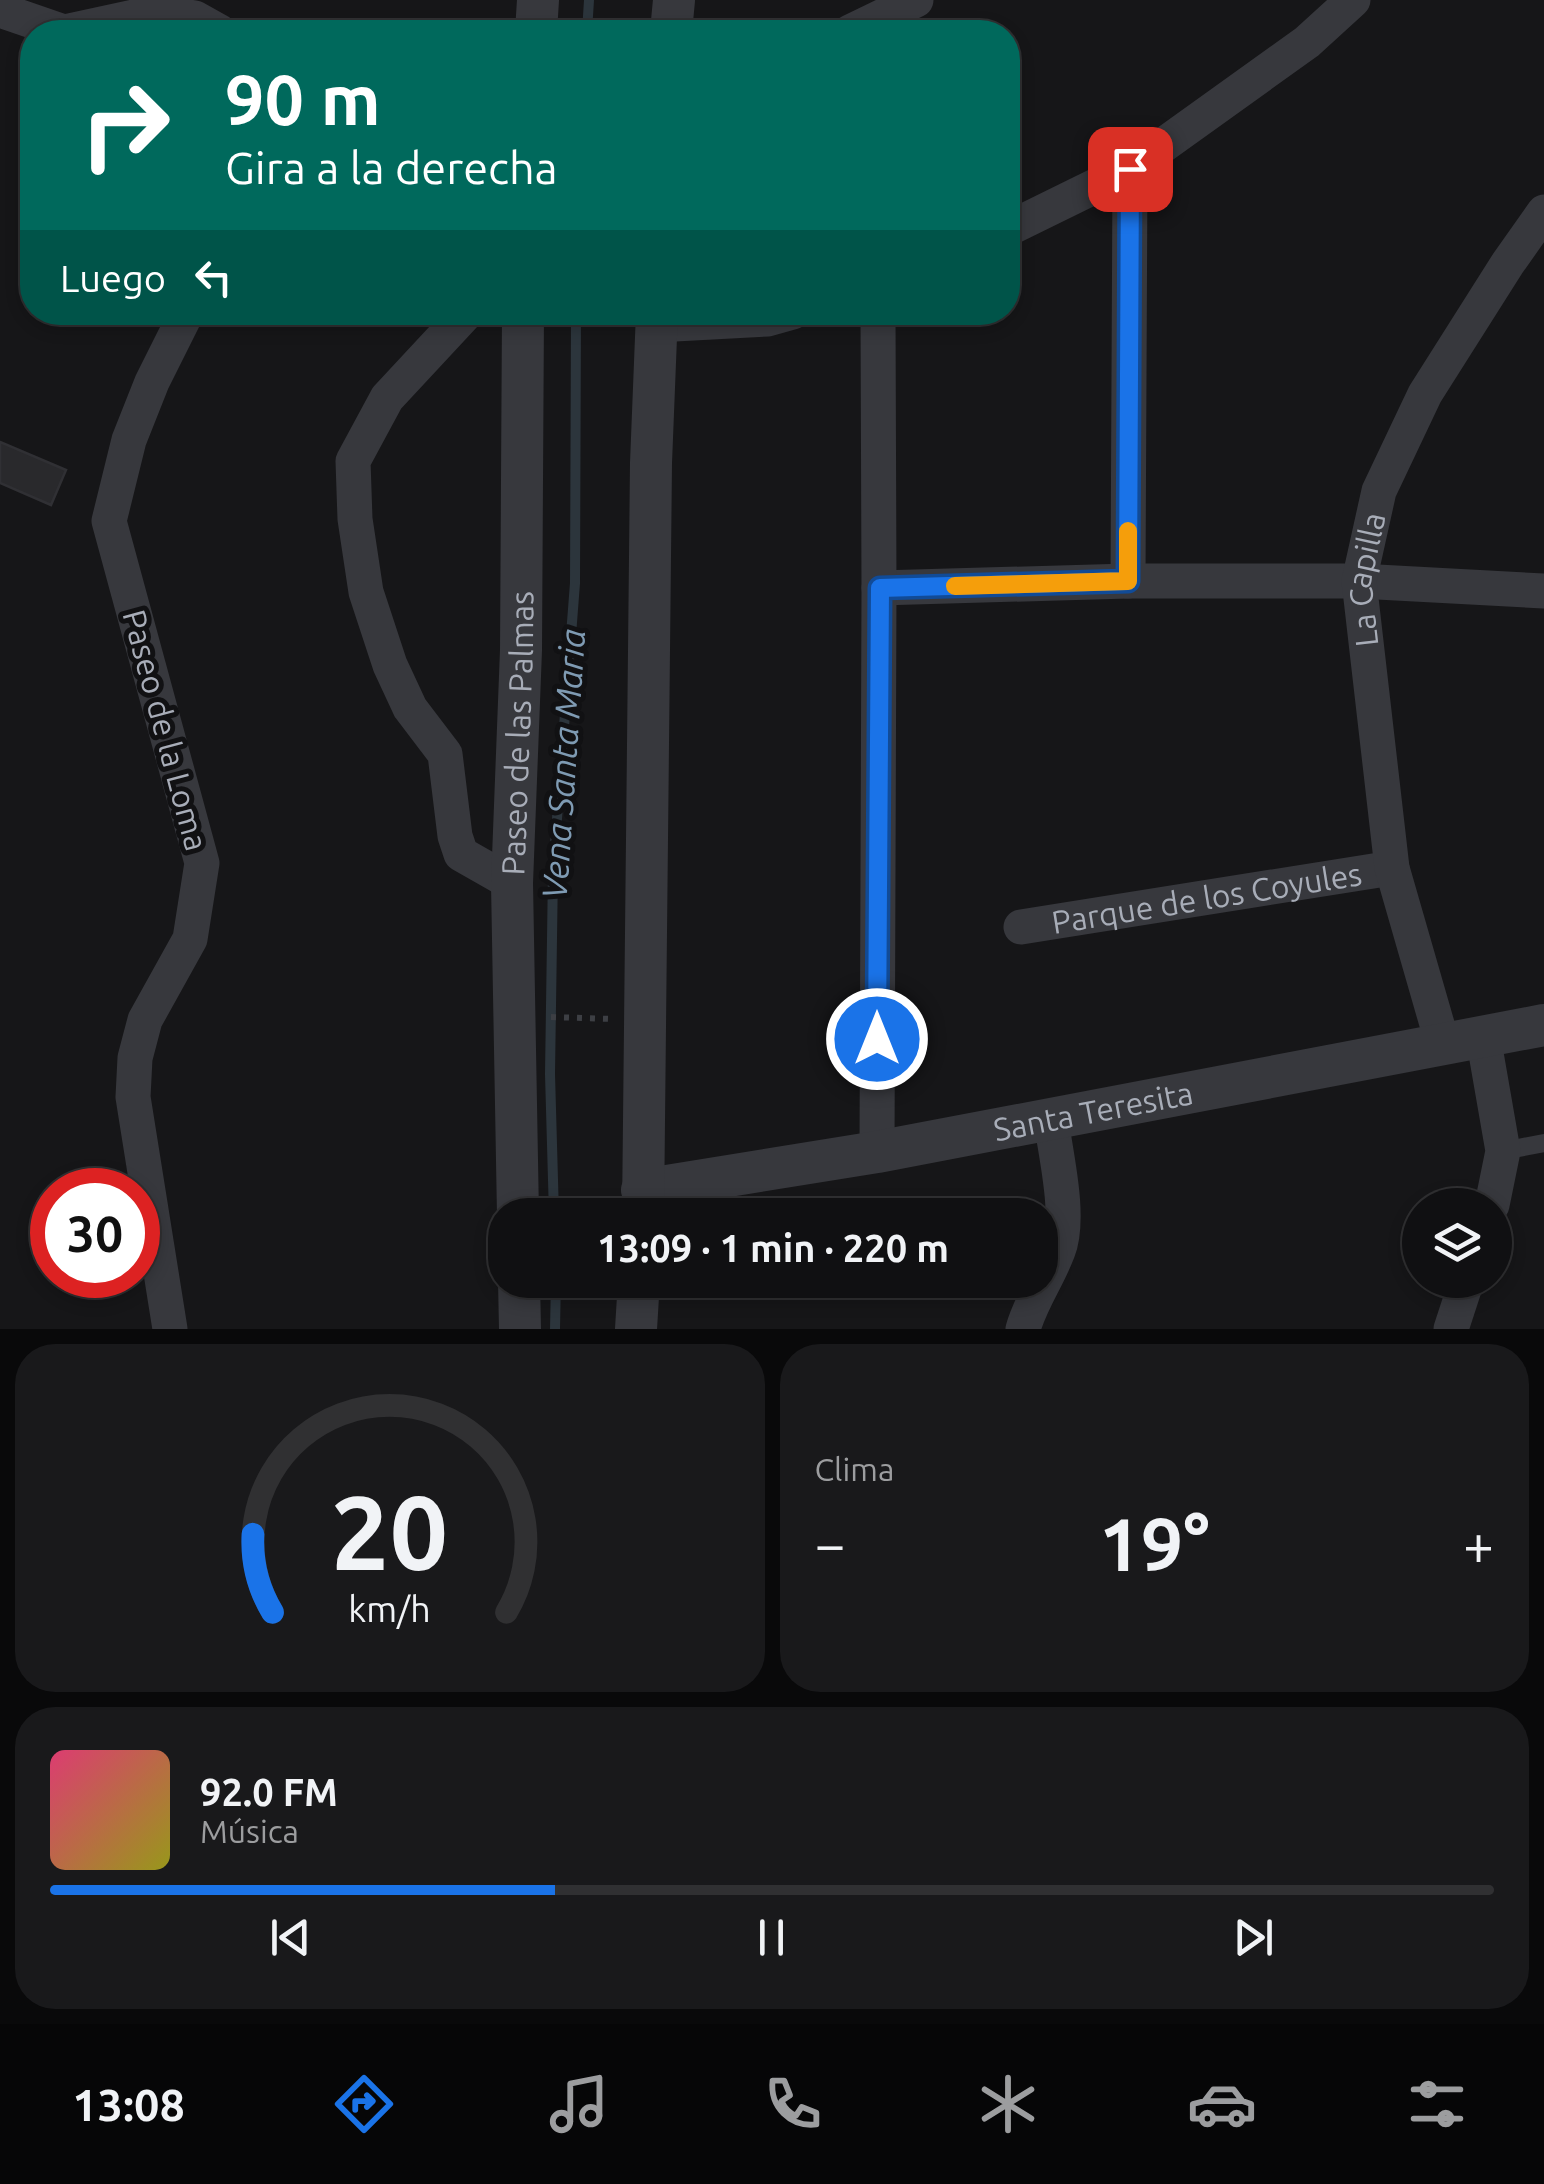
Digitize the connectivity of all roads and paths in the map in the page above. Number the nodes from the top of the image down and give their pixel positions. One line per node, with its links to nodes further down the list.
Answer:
1 (916, 0): 7 (street)
2 (1353, 0): 8 (street)
3 (0, 10): 4 (street)
4 (29, 20)
5 (120, 20): 6 (street)
6 (199, 20)
7 (875, 20)
8 (1130, 169): 10 (street); 16 (street)
9 (1544, 212): 17 (street, La Capilla)
10 (1020, 223)
11 (180, 325): 38 (street, Paseo de la Loma)
12 (455, 325): 21 (street)
13 (523, 325): 21 (street, Paseo de las Palmas)
14 (657, 325): 33 (street)
15 (878, 325): 18 (street)
16 (1128, 581): 17 (street); 18 (street)
17 (1359, 581): 19 (street); 20 (street, La Capilla)
18 (880, 588): 30 (street)
19 (1544, 591)
20 (1392, 868): 22 (street, Parque de los Coyules); 26 (street, La Capilla)
21 (512, 883): 32 (street, Paseo de las Palmas)
22 (1021, 927)
23 (540, 1017): 24 (path)
24 (608, 1018)
25 (1544, 1025): 26 (street, Santa Teresita)
26 (1463, 1040): 27 (street, Santa Teresita); 29 (street, La Capilla)
27 (1051, 1120): 30 (street, Santa Teresita); 41 (street)
28 (1544, 1143): 29 (lane)
29 (1503, 1151): 31 (street)
30 (877, 1152): 34 (street, Santa Teresita)
31 (1495, 1188)
32 (518, 1198)
33 (642, 1198)
34 (661, 1198)
35 (519, 1298): 39 (street)
36 (639, 1298): 40 (street)
37 (1461, 1298): 42 (street)
38 (170, 1329)
39 (520, 1329)
40 (636, 1329)
41 (1023, 1329)
42 (1450, 1329)

